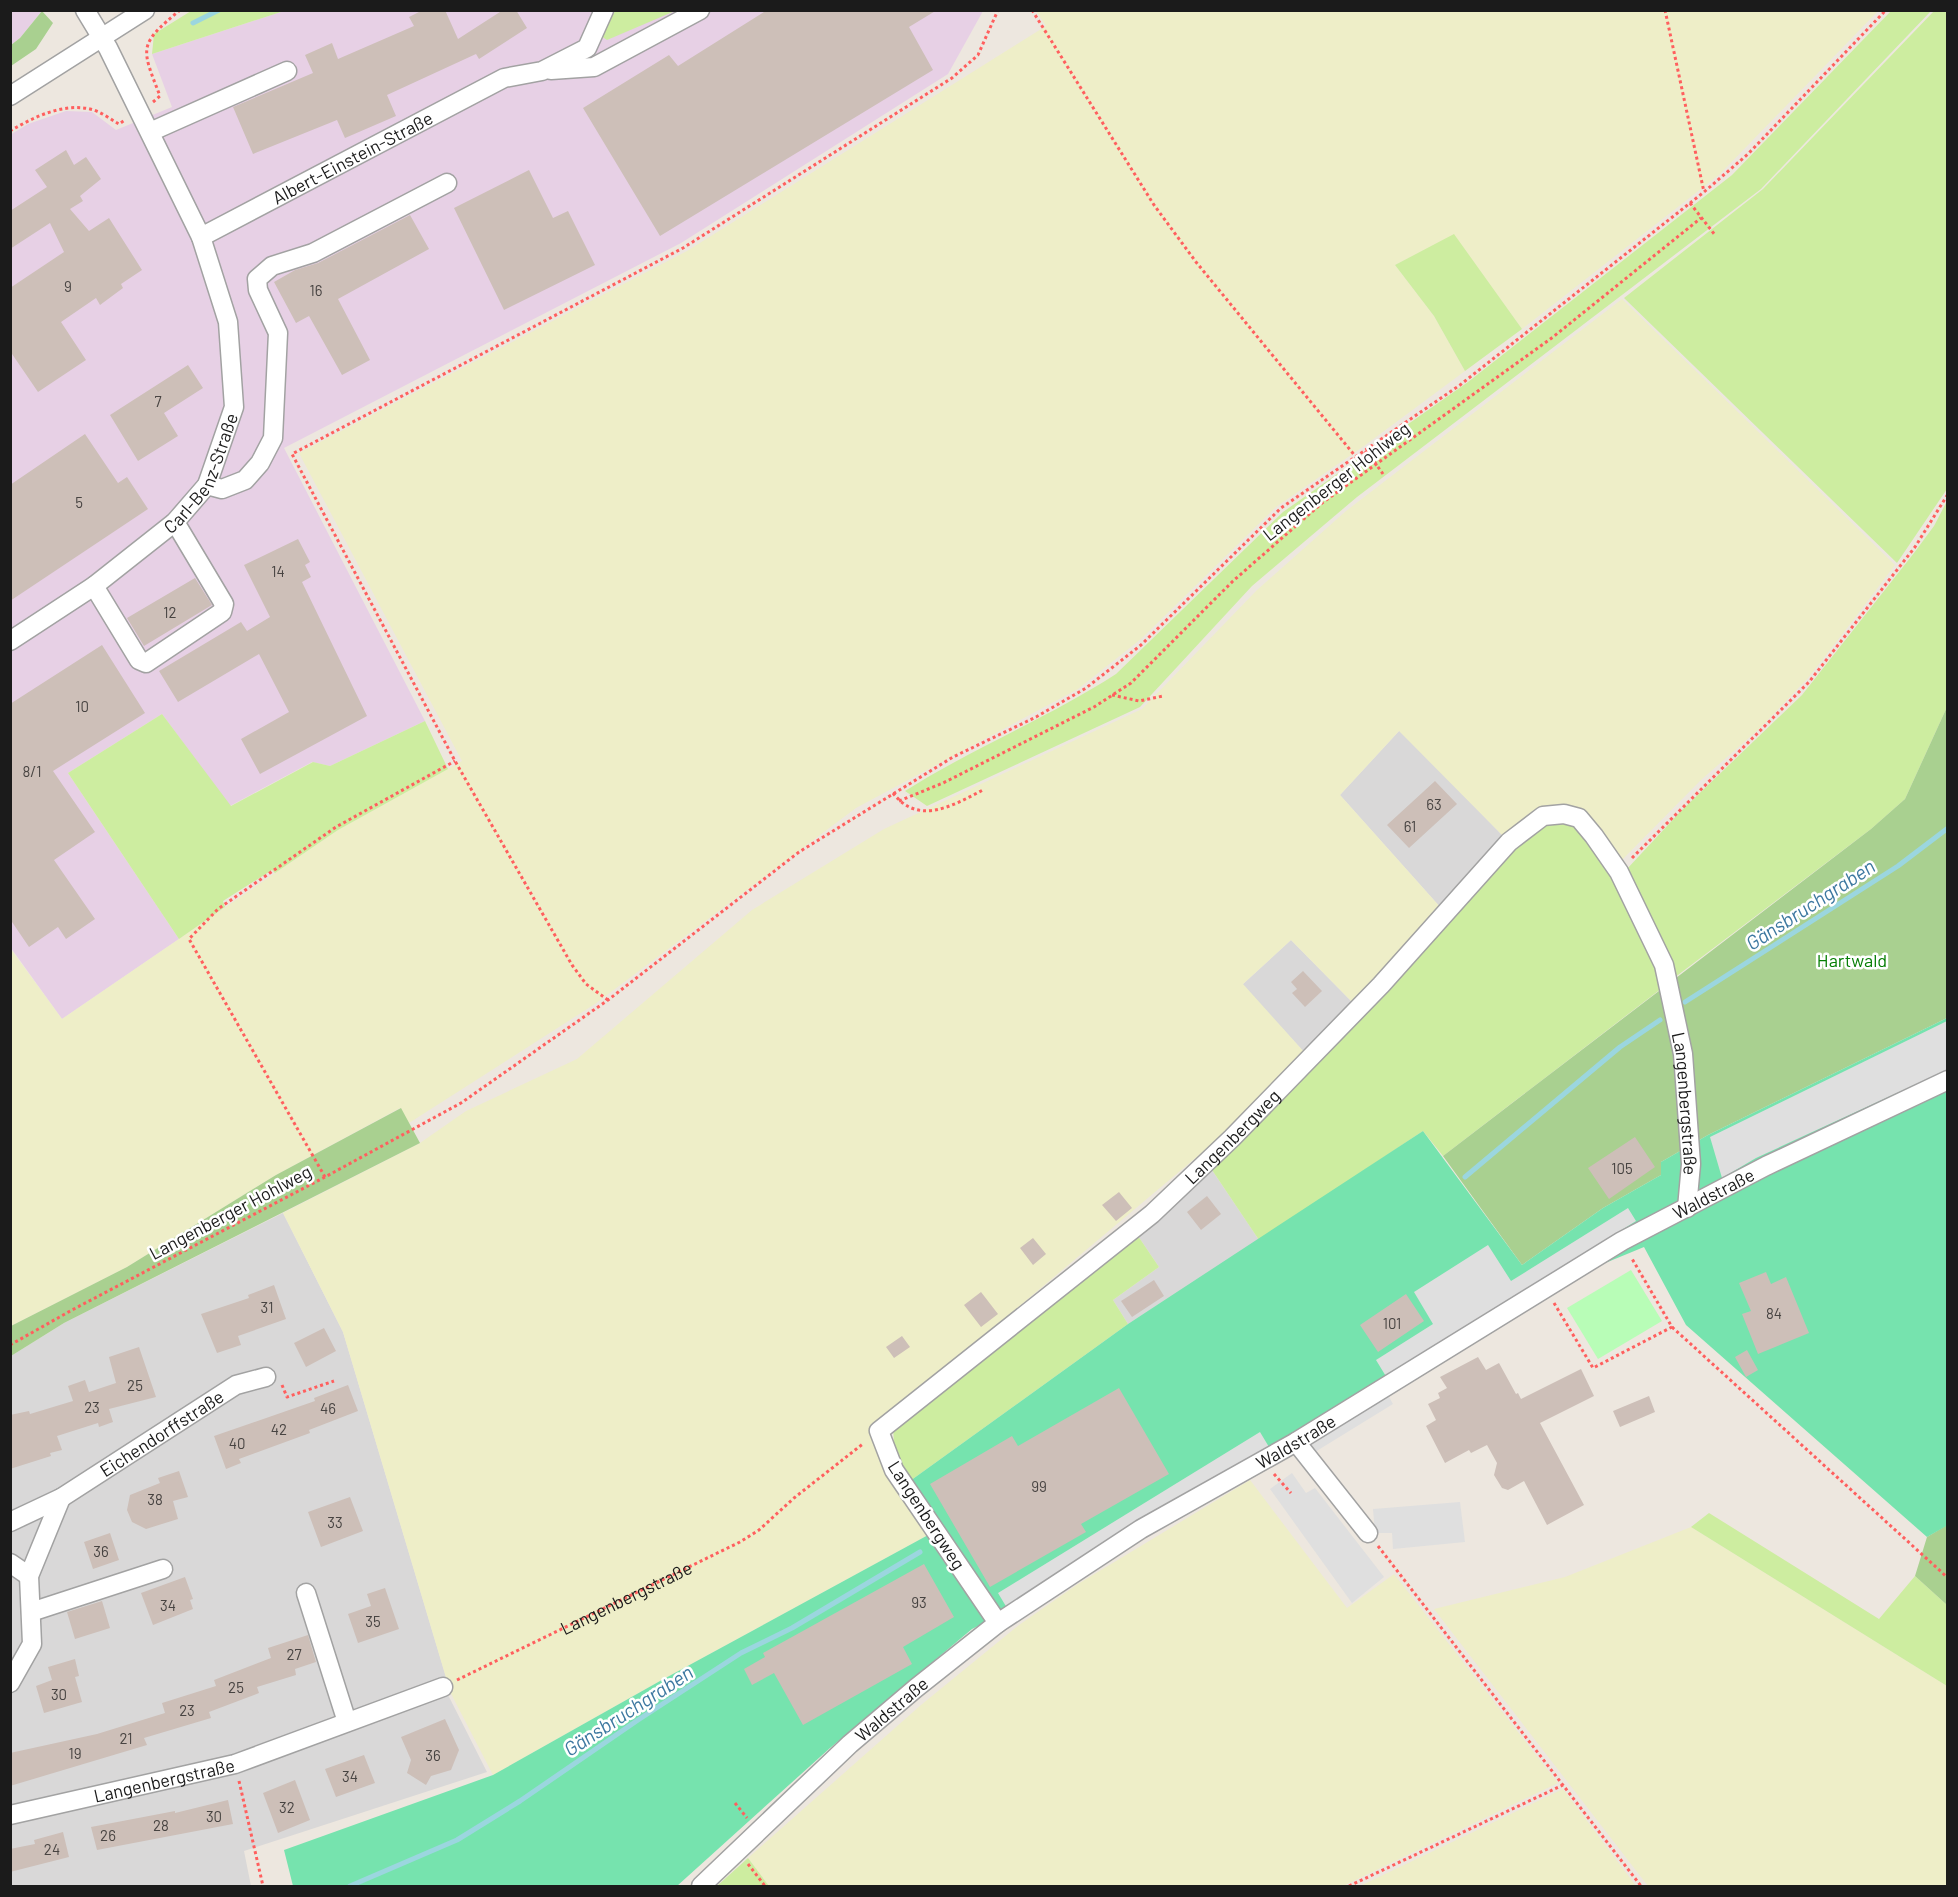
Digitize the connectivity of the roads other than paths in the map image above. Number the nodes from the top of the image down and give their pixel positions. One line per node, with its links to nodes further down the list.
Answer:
1 (85, 10): 5 (street, Carl-Benz-Straße)
2 (145, 10): 5 (street)
3 (604, 10): 7 (street)
4 (700, 10): 7 (street)
5 (102, 36): 8 (street); 9 (street, Carl-Benz-Straße)
6 (287, 71): 9 (street)
7 (542, 71): 11 (street, Albert-Einstein-Straße)
8 (10, 96)
9 (150, 132): 11 (street, Carl-Benz-Straße)
10 (447, 183): 12 (street)
11 (201, 237): 12 (street, Carl-Benz-Straße)
12 (207, 484): 13 (street, Carl-Benz-Straße)
13 (175, 522): 14 (street, Carl-Benz-Straße); 14 (street)
14 (94, 586): 15 (street, Carl-Benz-Straße)
15 (10, 641)
16 (1671, 999): 18 (street, Langenbergstraße); 29 (street, Langenbergweg)
17 (1947, 1080): 18 (street, Waldstraße)
18 (1687, 1208): 20 (street, Waldstraße)
19 (263, 1378): 21 (street, Eichendorffstraße)
20 (1296, 1442): 23 (street); 29 (street, Waldstraße)
21 (61, 1498): 22 (street, Eichendorffstraße); 26 (street)
22 (10, 1522)
23 (1368, 1533)
24 (10, 1563): 26 (street)
25 (162, 1569): 28 (street)
26 (29, 1576): 28 (street)
27 (306, 1593): 32 (street)
28 (31, 1612): 30 (street)
29 (998, 1623): 34 (street, Waldstraße)
30 (10, 1683)
31 (443, 1687): 32 (street, Langenbergstraße)
32 (347, 1722): 33 (street, Langenbergstraße)
33 (10, 1815)
34 (701, 1887)

